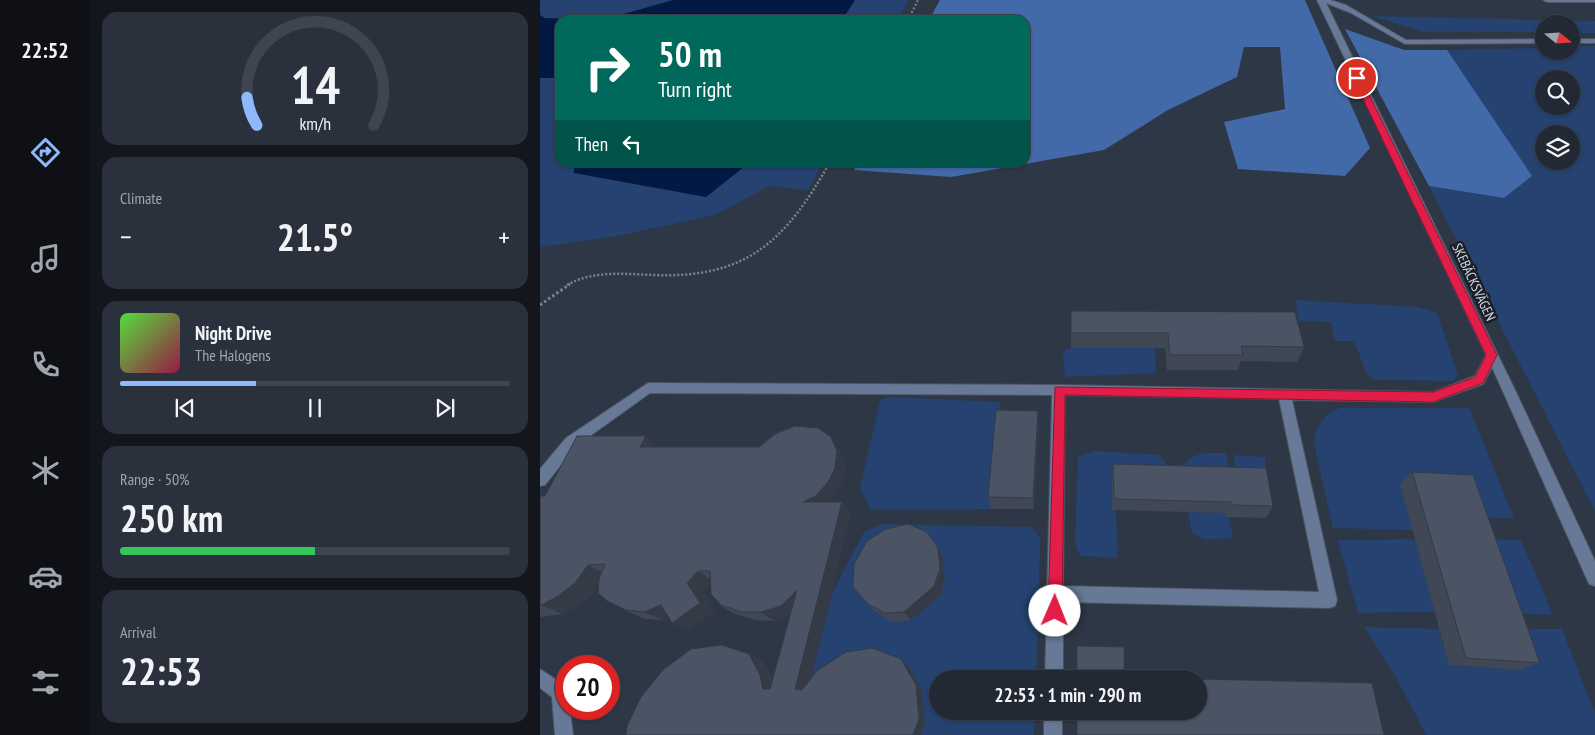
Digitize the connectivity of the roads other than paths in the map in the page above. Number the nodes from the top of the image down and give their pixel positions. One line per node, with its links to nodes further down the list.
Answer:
1 (1321, 0): 4 (street); 7 (street, SKEBÄCKSVÄGEN)
2 (1547, 0): 3 (street)
3 (1595, 0)
4 (1535, 41)
5 (1580, 41): 6 (street)
6 (1595, 41)
7 (1492, 355): 9 (street); 11 (street, SKEBÄCKSVÄGEN)
8 (1059, 390): 9 (street); 10 (street); 12 (street)
9 (1284, 394): 12 (street)
10 (540, 480)
11 (1595, 578)
12 (1056, 594): 13 (street)
13 (1054, 670)
14 (540, 678): 16 (street)
15 (1053, 720): 17 (street)
16 (564, 735)
17 (1053, 735)

